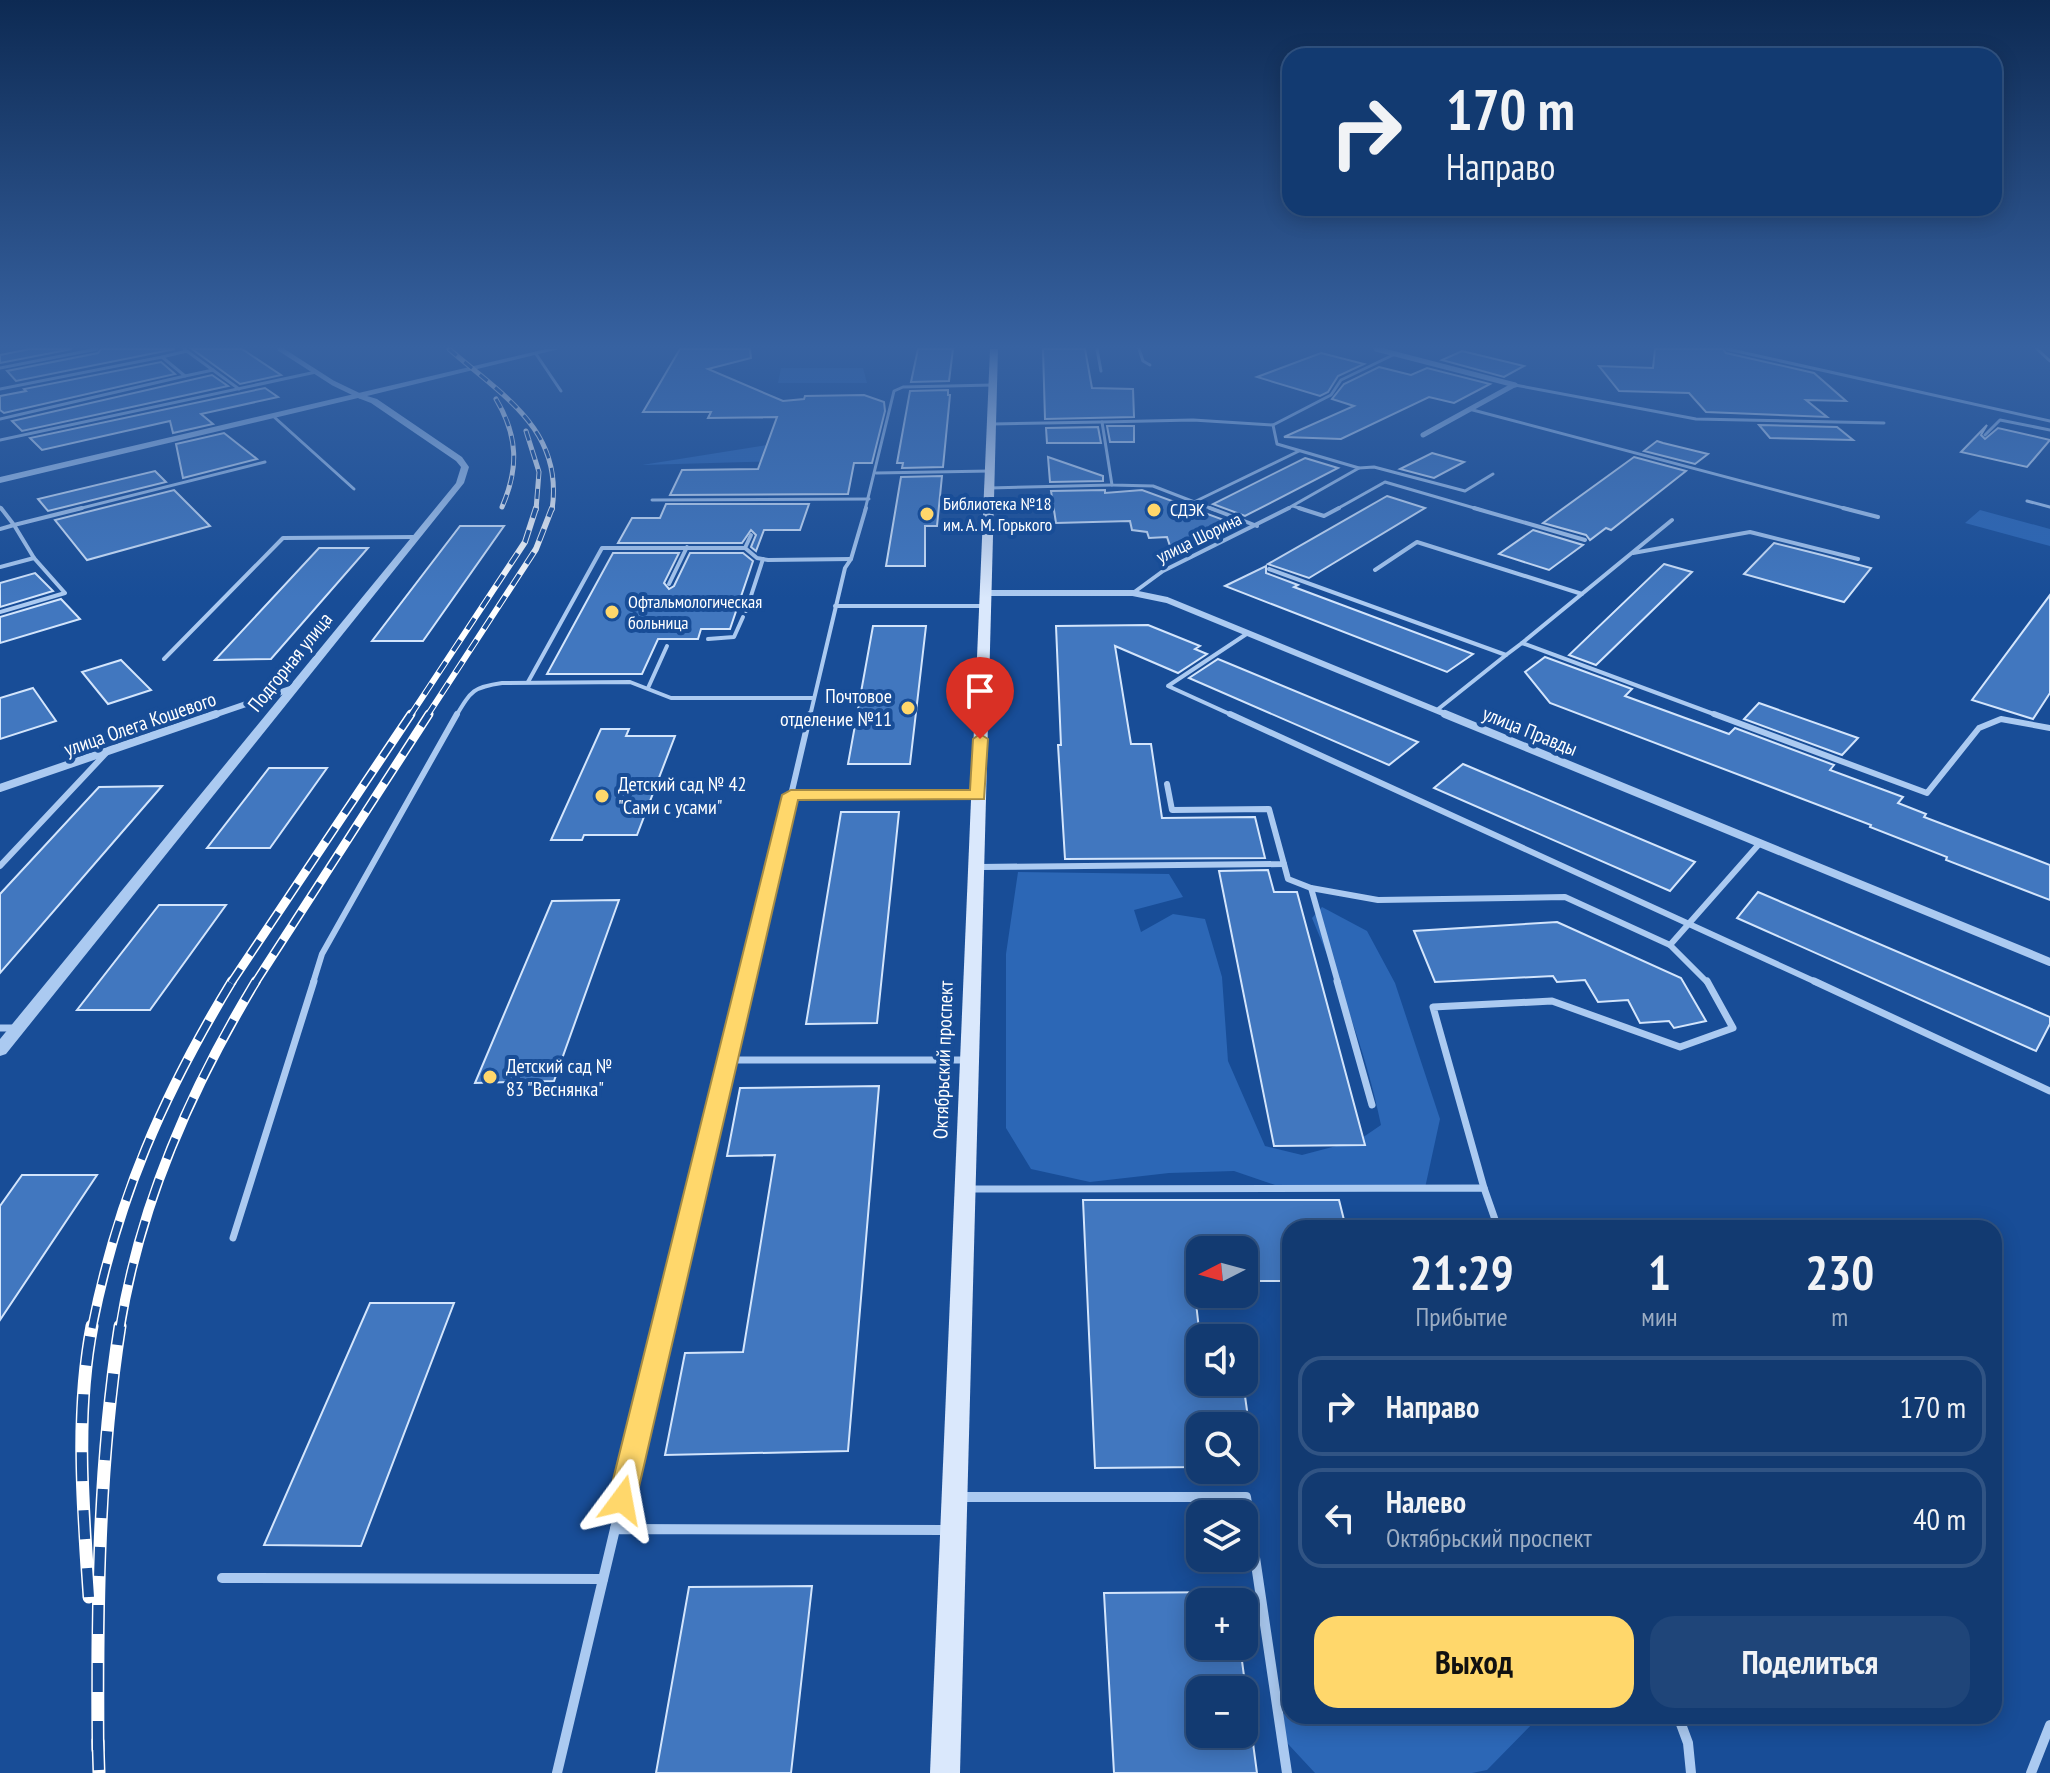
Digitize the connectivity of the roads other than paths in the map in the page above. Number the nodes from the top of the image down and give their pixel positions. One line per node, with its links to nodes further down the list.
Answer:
1 (39, 432): 14 (lane)
2 (206, 432): 21 (street)
3 (290, 432): 24 (lane)
4 (419, 432): 38 (street, Подгорная улица)
5 (885, 432): 19 (lane)
6 (992, 432): 18 (main road, Октябрьский проспект)
7 (1104, 432): 22 (lane)
8 (1274, 432): 15 (lane)
9 (1429, 432): 12 (street)
10 (1555, 432): 32 (lane)
11 (1988, 432): 13 (lane)
12 (1423, 435)
13 (1985, 435)
14 (0, 440)
15 (1300, 451): 17 (lane); 28 (lane)
16 (265, 462): 34 (lane)
17 (1359, 468): 20 (lane); 29 (lane, улица Шорина)
18 (990, 471): 19 (lane); 23 (main road, Октябрьский проспект)
19 (876, 473): 25 (lane)
20 (1493, 474)
21 (0, 480)
22 (1112, 485): 23 (lane); 28 (lane)
23 (989, 488): 53 (main road, Октябрьский проспект)
24 (354, 489)
25 (869, 499): 26 (lane); 45 (lane)
26 (652, 500)
27 (2027, 501): 31 (lane)
28 (1194, 502): 35 (lane)
29 (1293, 506): 35 (lane, улица Шорина); 39 (lane)
30 (0, 507): 34 (lane)
31 (2050, 507)
32 (1878, 517)
33 (1672, 520): 42 (lane)
34 (14, 525): 36 (lane); 43 (lane)
35 (1257, 526): 51 (lane, улица Шорина)
36 (0, 529)
37 (751, 535): 41 (lane)
38 (415, 537): 61 (lane); 64 (street, Подгорная улица)
39 (1585, 540)
40 (687, 547): 41 (lane); 50 (lane); 62 (lane)
41 (745, 548): 44 (lane)
42 (1633, 553): 46 (lane); 52 (lane)
43 (34, 558): 47 (lane); 55 (lane)
44 (763, 559): 45 (lane); 57 (lane)
45 (851, 559): 54 (lane)
46 (1858, 559)
47 (0, 567)
48 (1269, 569): 60 (lane)
49 (1375, 570): 52 (lane)
50 (669, 584)
51 (1133, 593): 53 (street, улица Правды); 56 (street, улица Правды)
52 (1582, 594): 58 (lane)
53 (985, 600): 54 (lane); 72 (main road, Октябрьский проспект)
54 (835, 606): 65 (lane)
55 (0, 612)
56 (1248, 633): 66 (street, улица Правды); 78 (lane)
57 (708, 639)
58 (1522, 643): 60 (lane); 67 (lane)
59 (667, 646): 63 (lane)
60 (1506, 655): 66 (lane)
61 (164, 659)
62 (528, 682): 63 (lane); 91 (lane)
63 (648, 688): 65 (lane)
64 (290, 689): 68 (street, улица Олега Кошевого); 81 (street, Подгорная улица)
65 (814, 698): 71 (lane)
66 (1437, 710): 73 (street, улица Правды)
67 (2050, 728)
68 (108, 751): 70 (street, улица Олега Кошевого); 75 (lane)
69 (1167, 784): 74 (lane)
70 (0, 788)
71 (791, 795): 72 (lane); 84 (lane)
72 (979, 795): 76 (main road, Октябрьский проспект)
73 (1760, 843): 78 (lane); 80 (street, улица Правды)
74 (1284, 864): 76 (lane); 77 (lane)
75 (0, 866)
76 (976, 867): 85 (main road, Октябрьский проспект)
77 (1311, 888): 79 (lane); 87 (lane)
78 (1690, 923): 79 (lane); 86 (lane)
79 (1670, 945): 88 (lane)
80 (2050, 962)
81 (17, 1027): 82 (lane); 83 (street, Подгорная улица)
82 (0, 1028)
83 (0, 1050)
84 (727, 1060): 85 (lane); 93 (lane)
85 (970, 1060): 89 (main road, Октябрьский проспект)
86 (2050, 1091)
87 (1372, 1105)
88 (1484, 1188): 89 (lane); 90 (lane)
89 (965, 1189): 92 (main road, Октябрьский проспект)
90 (1495, 1220)
91 (233, 1238)
92 (954, 1497): 94 (main road, Октябрьский проспект); 101 (lane)
93 (615, 1529): 94 (lane); 96 (lane)
94 (953, 1530): 100 (main road, Октябрьский проспект)
95 (222, 1578): 96 (lane)
96 (603, 1579): 99 (lane)
97 (1681, 1724): 102 (lane)
98 (2050, 1725): 103 (lane)
99 (557, 1773)
100 (945, 1773)
101 (1287, 1773)
102 (1691, 1773)
103 (2031, 1773)

